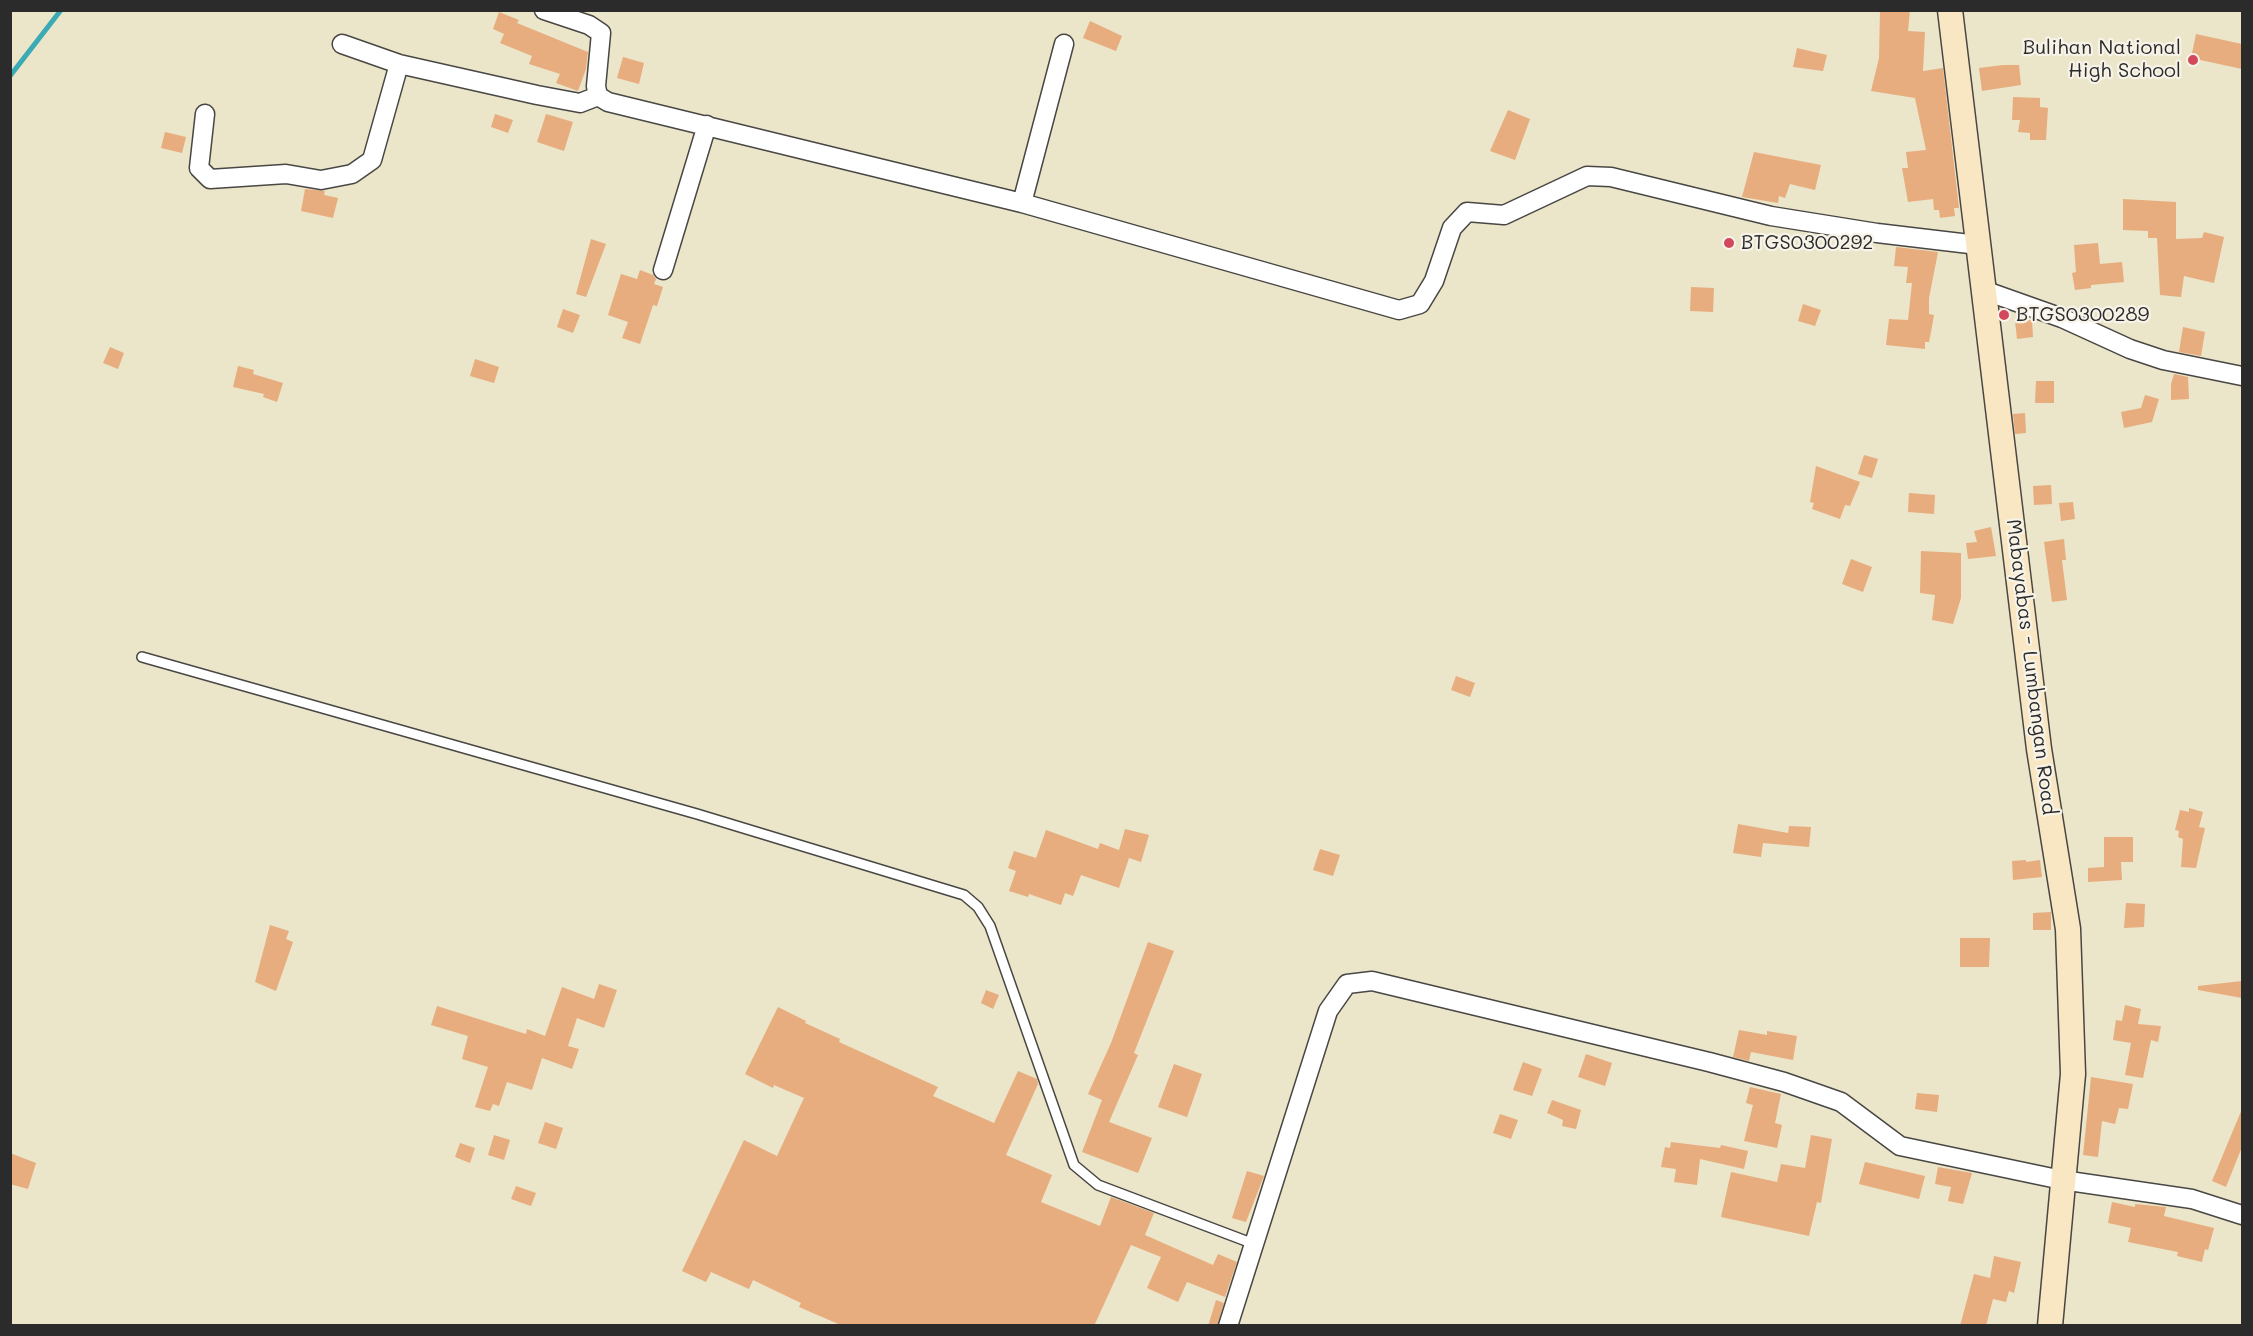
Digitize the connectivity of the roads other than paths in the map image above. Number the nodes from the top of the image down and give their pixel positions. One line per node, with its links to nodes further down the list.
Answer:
1 (544, 10): 6 (street)
2 (1950, 10): 10 (main road, Mabayabas - Lumbangan Road)
3 (1064, 44): 9 (street)
4 (342, 45): 5 (street)
5 (399, 64): 6 (street); 7 (street)
6 (598, 96): 8 (street)
7 (205, 114)
8 (707, 125): 9 (street); 11 (street)
9 (1022, 203): 10 (street)
10 (1978, 245): 12 (main road, Mabayabas - Lumbangan Road)
11 (663, 270)
12 (1983, 290): 13 (street); 15 (main road, Mabayabas - Lumbangan Road)
13 (2242, 376)
14 (142, 657): 17 (lane)
15 (2062, 1180): 16 (street); 17 (street); 19 (main road, Mabayabas - Lumbangan Road)
16 (2242, 1215)
17 (1254, 1244): 18 (street)
18 (1228, 1326)
19 (2050, 1326)

